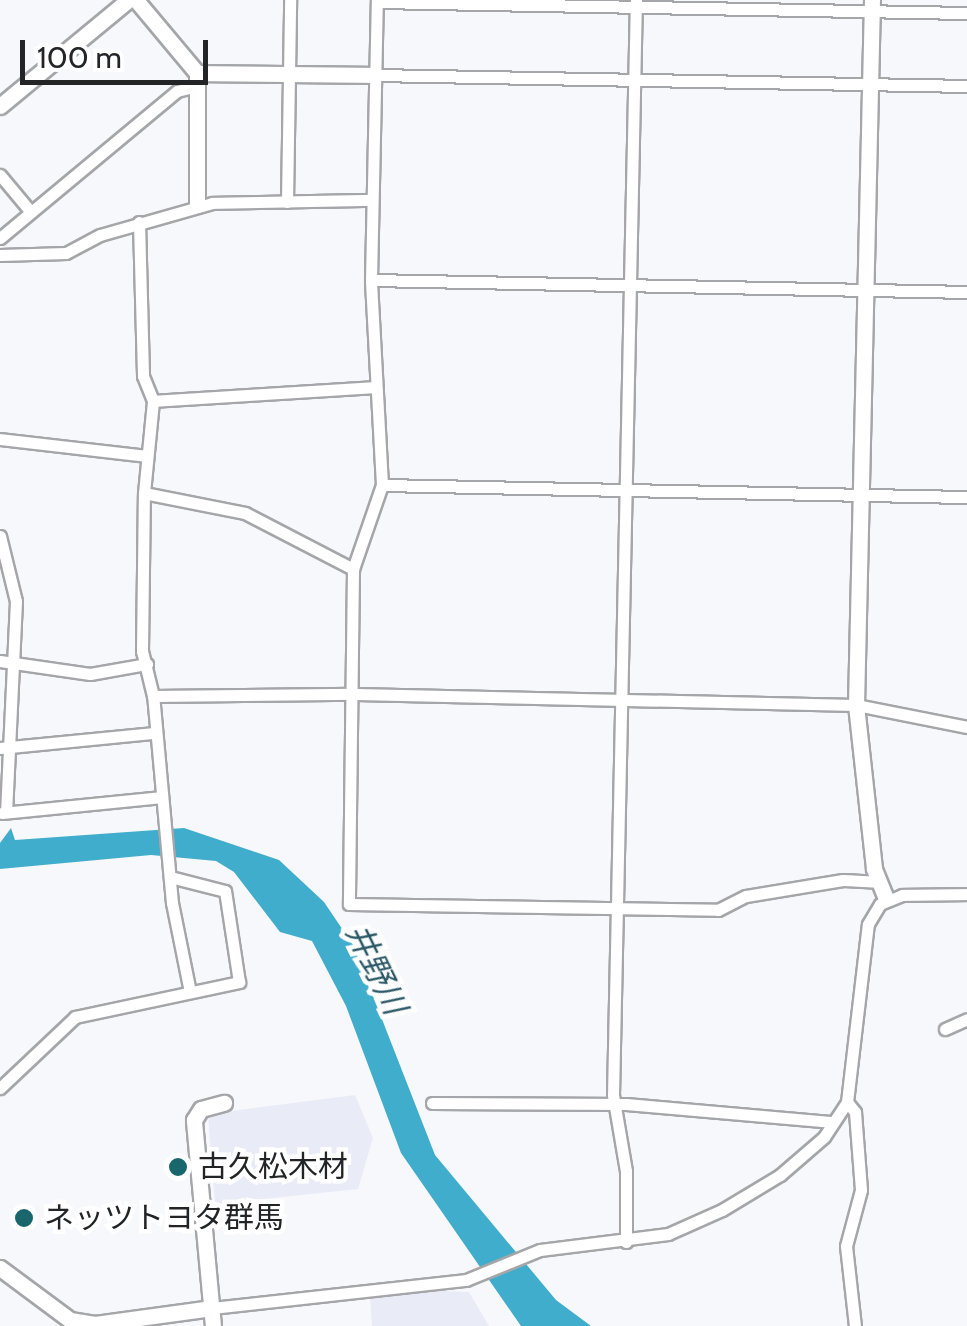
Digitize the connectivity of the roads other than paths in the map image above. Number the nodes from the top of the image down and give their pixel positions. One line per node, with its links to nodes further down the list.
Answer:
1 (128, 0): 15 (street)
2 (136, 0): 12 (street)
3 (290, 0): 9 (street)
4 (377, 1): 5 (street); 10 (street)
5 (481, 2): 6 (street)
6 (636, 3): 7 (street); 11 (street)
7 (872, 6): 8 (street); 13 (street)
8 (967, 13)
9 (289, 74): 10 (street); 12 (street); 18 (street)
10 (374, 75): 11 (street); 17 (street)
11 (634, 79): 13 (street); 25 (street)
12 (197, 80): 19 (street); 20 (street)
13 (870, 84): 14 (street); 26 (street)
14 (967, 86)
15 (0, 106)
16 (0, 175): 20 (street)
17 (371, 200): 18 (street); 24 (street)
18 (287, 202): 19 (street)
19 (197, 205): 21 (street)
20 (30, 211): 22 (street)
21 (139, 222): 23 (street); 29 (street)
22 (0, 238)
23 (0, 255)
24 (371, 280): 25 (street); 28 (street)
25 (634, 286): 26 (street); 33 (street)
26 (866, 290): 27 (street); 35 (street)
27 (967, 292)
28 (375, 388): 29 (street); 32 (street)
29 (154, 401): 31 (street)
30 (0, 438): 31 (street)
31 (146, 456): 34 (street)
32 (382, 486): 33 (street); 39 (street)
33 (626, 490): 35 (street); 44 (street)
34 (144, 493): 39 (street); 41 (street)
35 (860, 495): 36 (street); 45 (street)
36 (967, 497)
37 (0, 536): 38 (street)
38 (3, 558): 40 (street)
39 (353, 569): 42 (street)
40 (7, 662): 41 (street); 48 (street)
41 (147, 664): 43 (street)
42 (356, 694): 43 (street); 44 (street); 55 (street)
43 (154, 696): 47 (street)
44 (621, 701): 45 (street); 55 (street)
45 (856, 705): 46 (street); 52 (street)
46 (967, 727)
47 (154, 733): 48 (street); 49 (street)
48 (4, 748): 50 (street)
49 (162, 804): 50 (street); 51 (street)
50 (3, 813)
51 (170, 872): 56 (street); 56 (street)
52 (877, 882): 54 (street); 55 (street)
53 (967, 894): 54 (street)
54 (886, 899): 61 (street)
55 (616, 908): 63 (street)
56 (190, 992): 59 (street)
57 (967, 1019): 58 (street)
58 (945, 1029)
59 (0, 1088)
60 (432, 1102): 63 (street)
61 (847, 1102): 64 (street); 69 (street)
62 (224, 1104): 67 (street)
63 (613, 1104): 64 (street); 65 (street)
64 (833, 1122): 65 (street)
65 (626, 1242): 67 (street)
66 (0, 1268): 67 (street)
67 (212, 1308): 68 (street)
68 (214, 1326)
69 (855, 1326)

